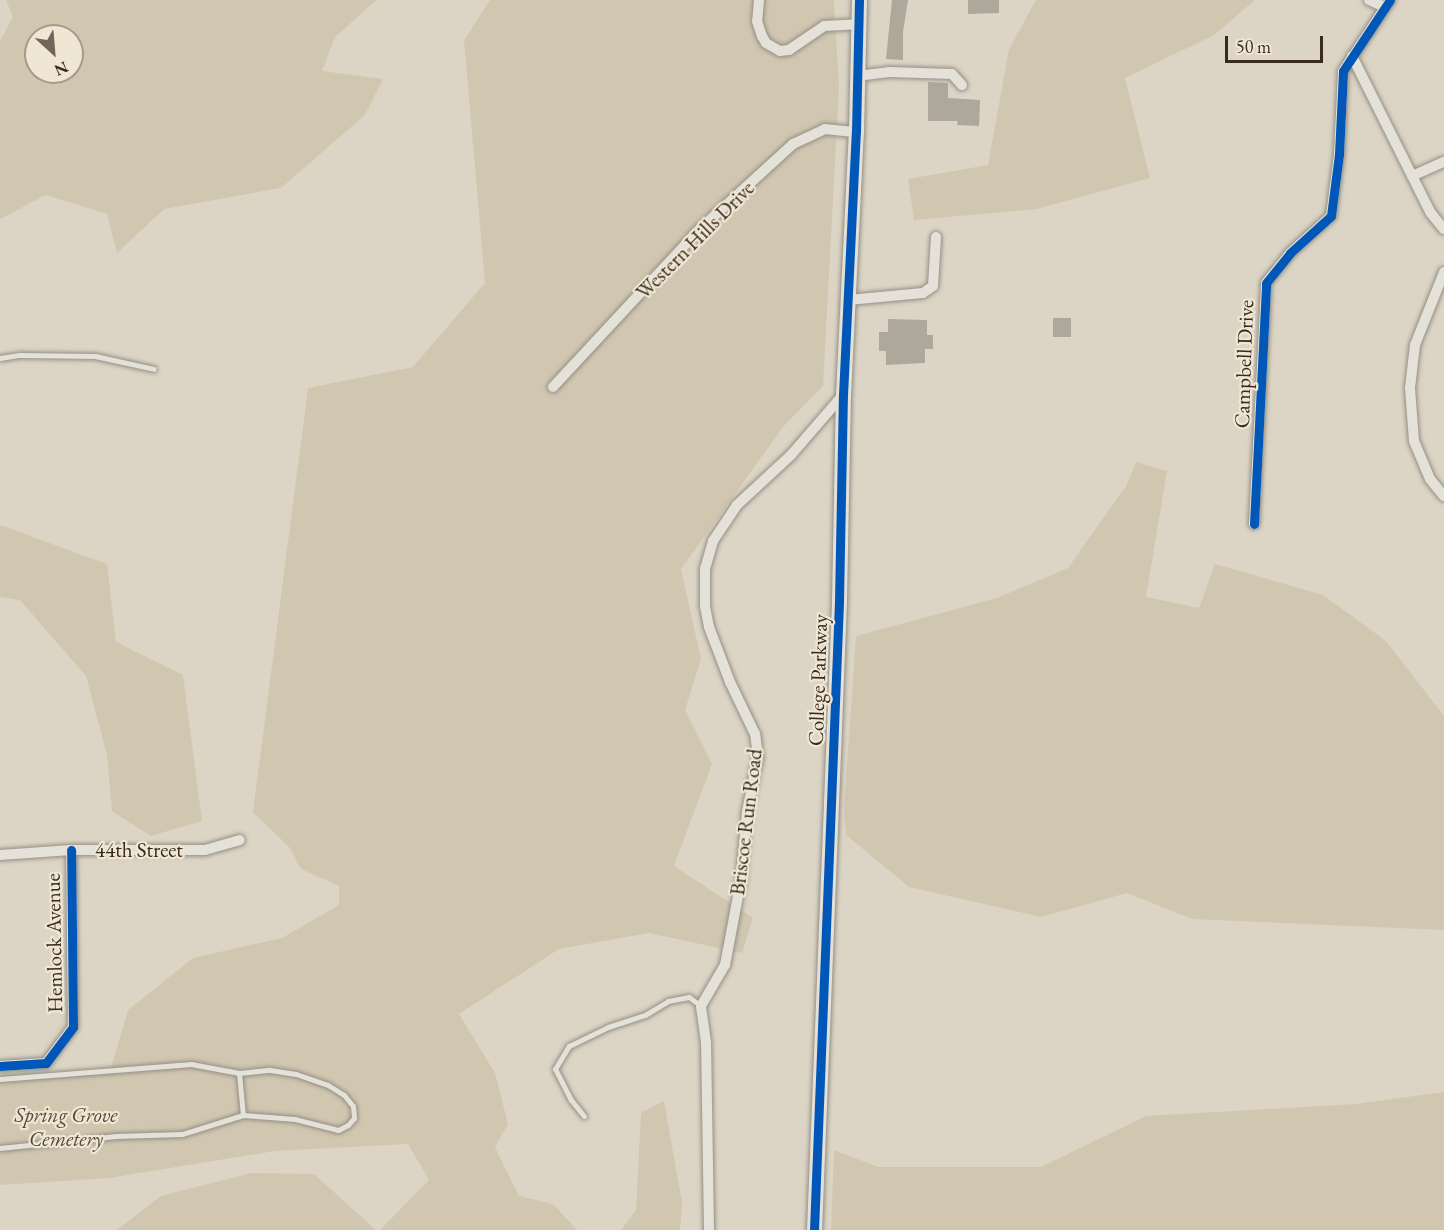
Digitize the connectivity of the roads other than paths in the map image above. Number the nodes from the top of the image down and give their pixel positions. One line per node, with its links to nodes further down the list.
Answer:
1 (759, 0): 5 (street)
2 (859, 0): 5 (street, College Parkway)
3 (1369, 0): 4 (street)
4 (1388, 4): 6 (street, Campbell Drive)
5 (857, 24): 7 (street, College Parkway)
6 (1352, 56): 11 (street); 21 (street, Campbell Drive)
7 (857, 76): 8 (street); 9 (street, College Parkway)
8 (962, 85)
9 (856, 132): 15 (street, College Parkway); 18 (street, Western Hills Drive)
10 (1444, 162): 11 (street)
11 (1413, 176): 12 (street)
12 (1444, 229)
13 (936, 237): 15 (street)
14 (1444, 272): 20 (street)
15 (848, 300): 19 (street, College Parkway)
16 (0, 358): 17 (lane)
17 (154, 369)
18 (554, 387)
19 (843, 395): 25 (street, Briscoe Run Road); 33 (street, College Parkway)
20 (1444, 496)
21 (1254, 525)
22 (240, 840): 23 (street, 44th Street)
23 (71, 850): 24 (street, 44th Street); 26 (street, Hemlock Avenue)
24 (0, 855)
25 (701, 1006): 30 (lane); 32 (street)
26 (0, 1065)
27 (239, 1073): 28 (lane); 29 (lane); 29 (lane)
28 (0, 1079)
29 (243, 1115): 31 (lane)
30 (584, 1116)
31 (0, 1148)
32 (709, 1230)
33 (814, 1230)

